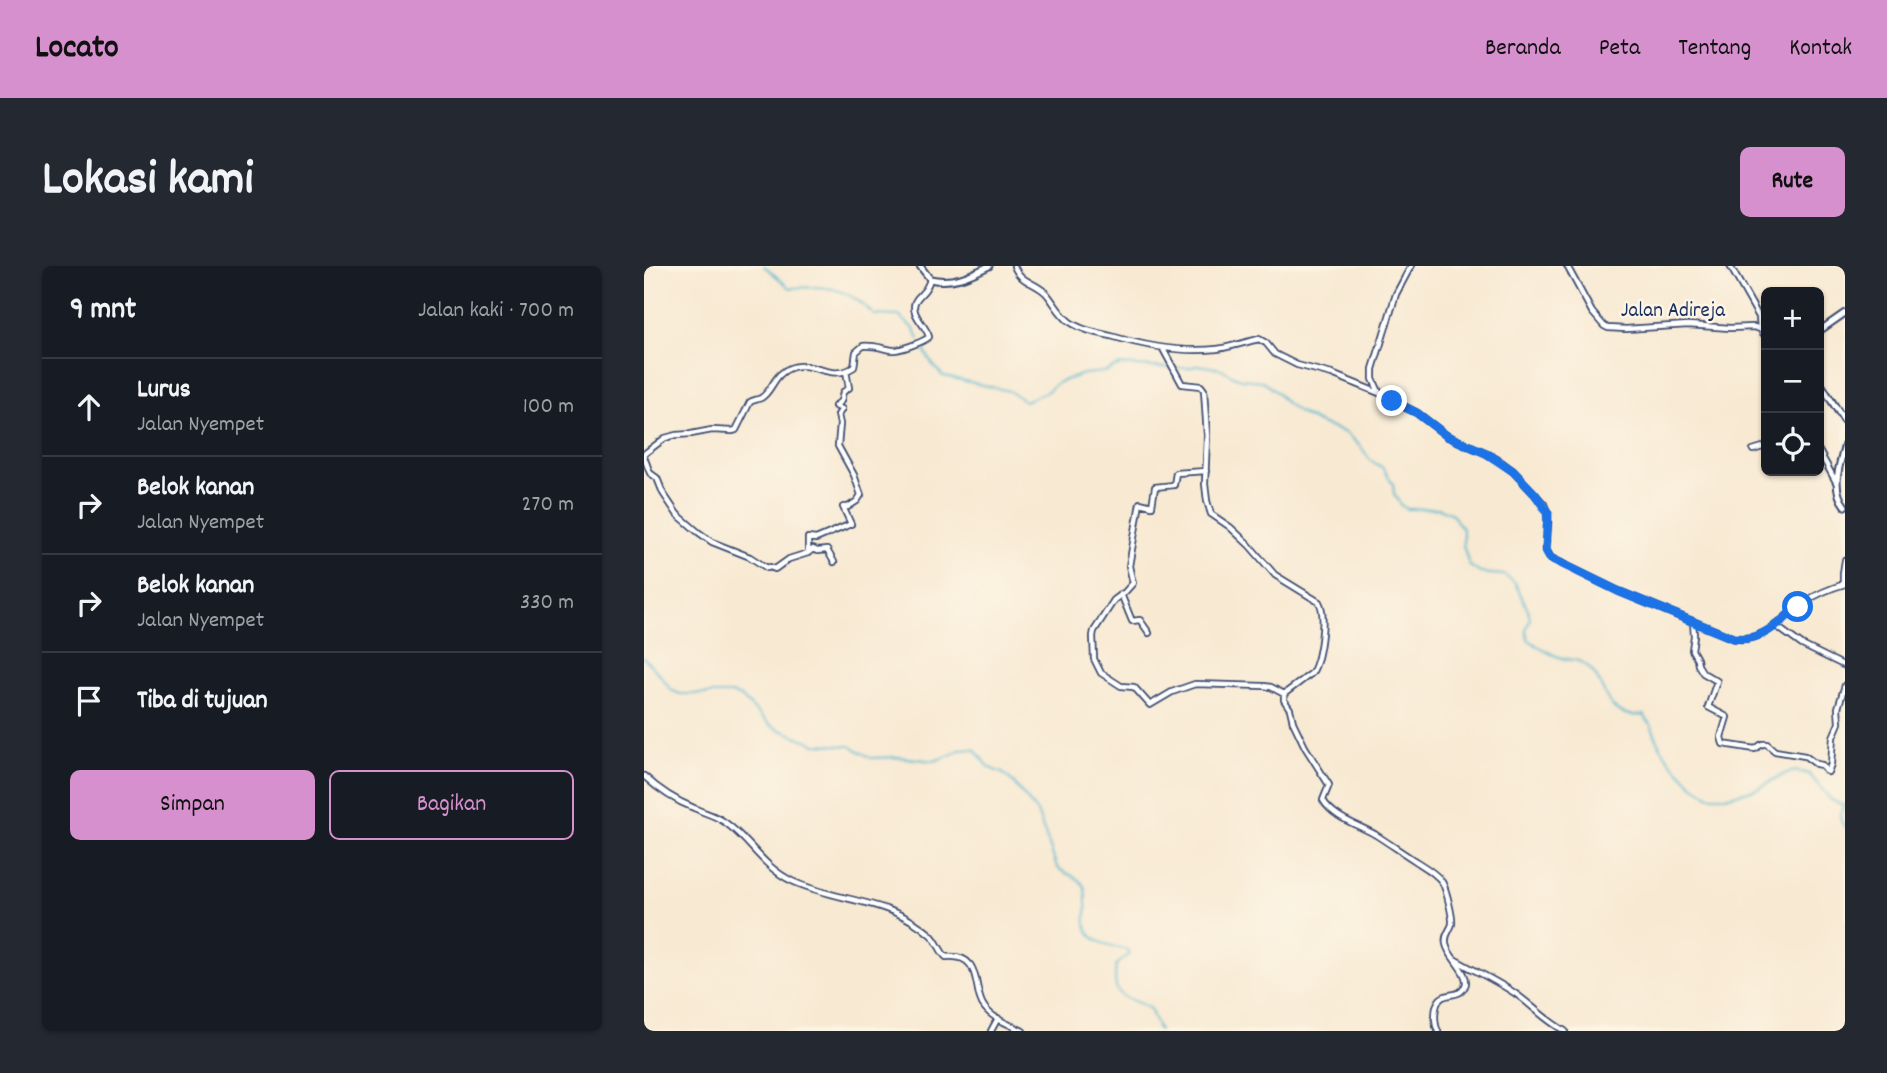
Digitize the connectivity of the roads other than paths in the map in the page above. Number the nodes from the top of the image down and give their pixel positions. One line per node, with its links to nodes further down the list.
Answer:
1 (920, 266): 7 (street)
2 (989, 266): 7 (street)
3 (1014, 266): 11 (street)
4 (1411, 266): 14 (street)
5 (1567, 266): 10 (street, Jalan Adireja)
6 (1730, 266): 10 (street)
7 (930, 279): 12 (street)
8 (1845, 313): 9 (street)
9 (1824, 328)
10 (1760, 330)
11 (1163, 348): 14 (street); 21 (street)
12 (846, 371): 19 (street); 24 (street)
13 (1824, 389): 15 (street)
14 (1379, 393): 29 (street)
15 (1845, 422)
16 (1845, 444): 22 (street)
17 (1761, 448): 18 (street)
18 (1753, 450)
19 (644, 455): 24 (street)
20 (1824, 460): 22 (street)
21 (1206, 471): 28 (street); 34 (street)
22 (1836, 481): 23 (street)
23 (1845, 506)
24 (808, 553): 26 (street)
25 (1845, 559): 27 (street)
26 (834, 562)
27 (1844, 584): 30 (street)
28 (1121, 594): 31 (street); 34 (street)
29 (1693, 621): 30 (street); 33 (street)
30 (1776, 626): 32 (street)
31 (1149, 633)
32 (1845, 666)
33 (1845, 685)
34 (1284, 694): 36 (street)
35 (644, 776): 37 (street)
36 (1453, 959): 40 (street); 41 (street)
37 (998, 1018): 38 (street); 39 (street)
38 (991, 1031)
39 (1023, 1031)
40 (1438, 1031)
41 (1565, 1031)

